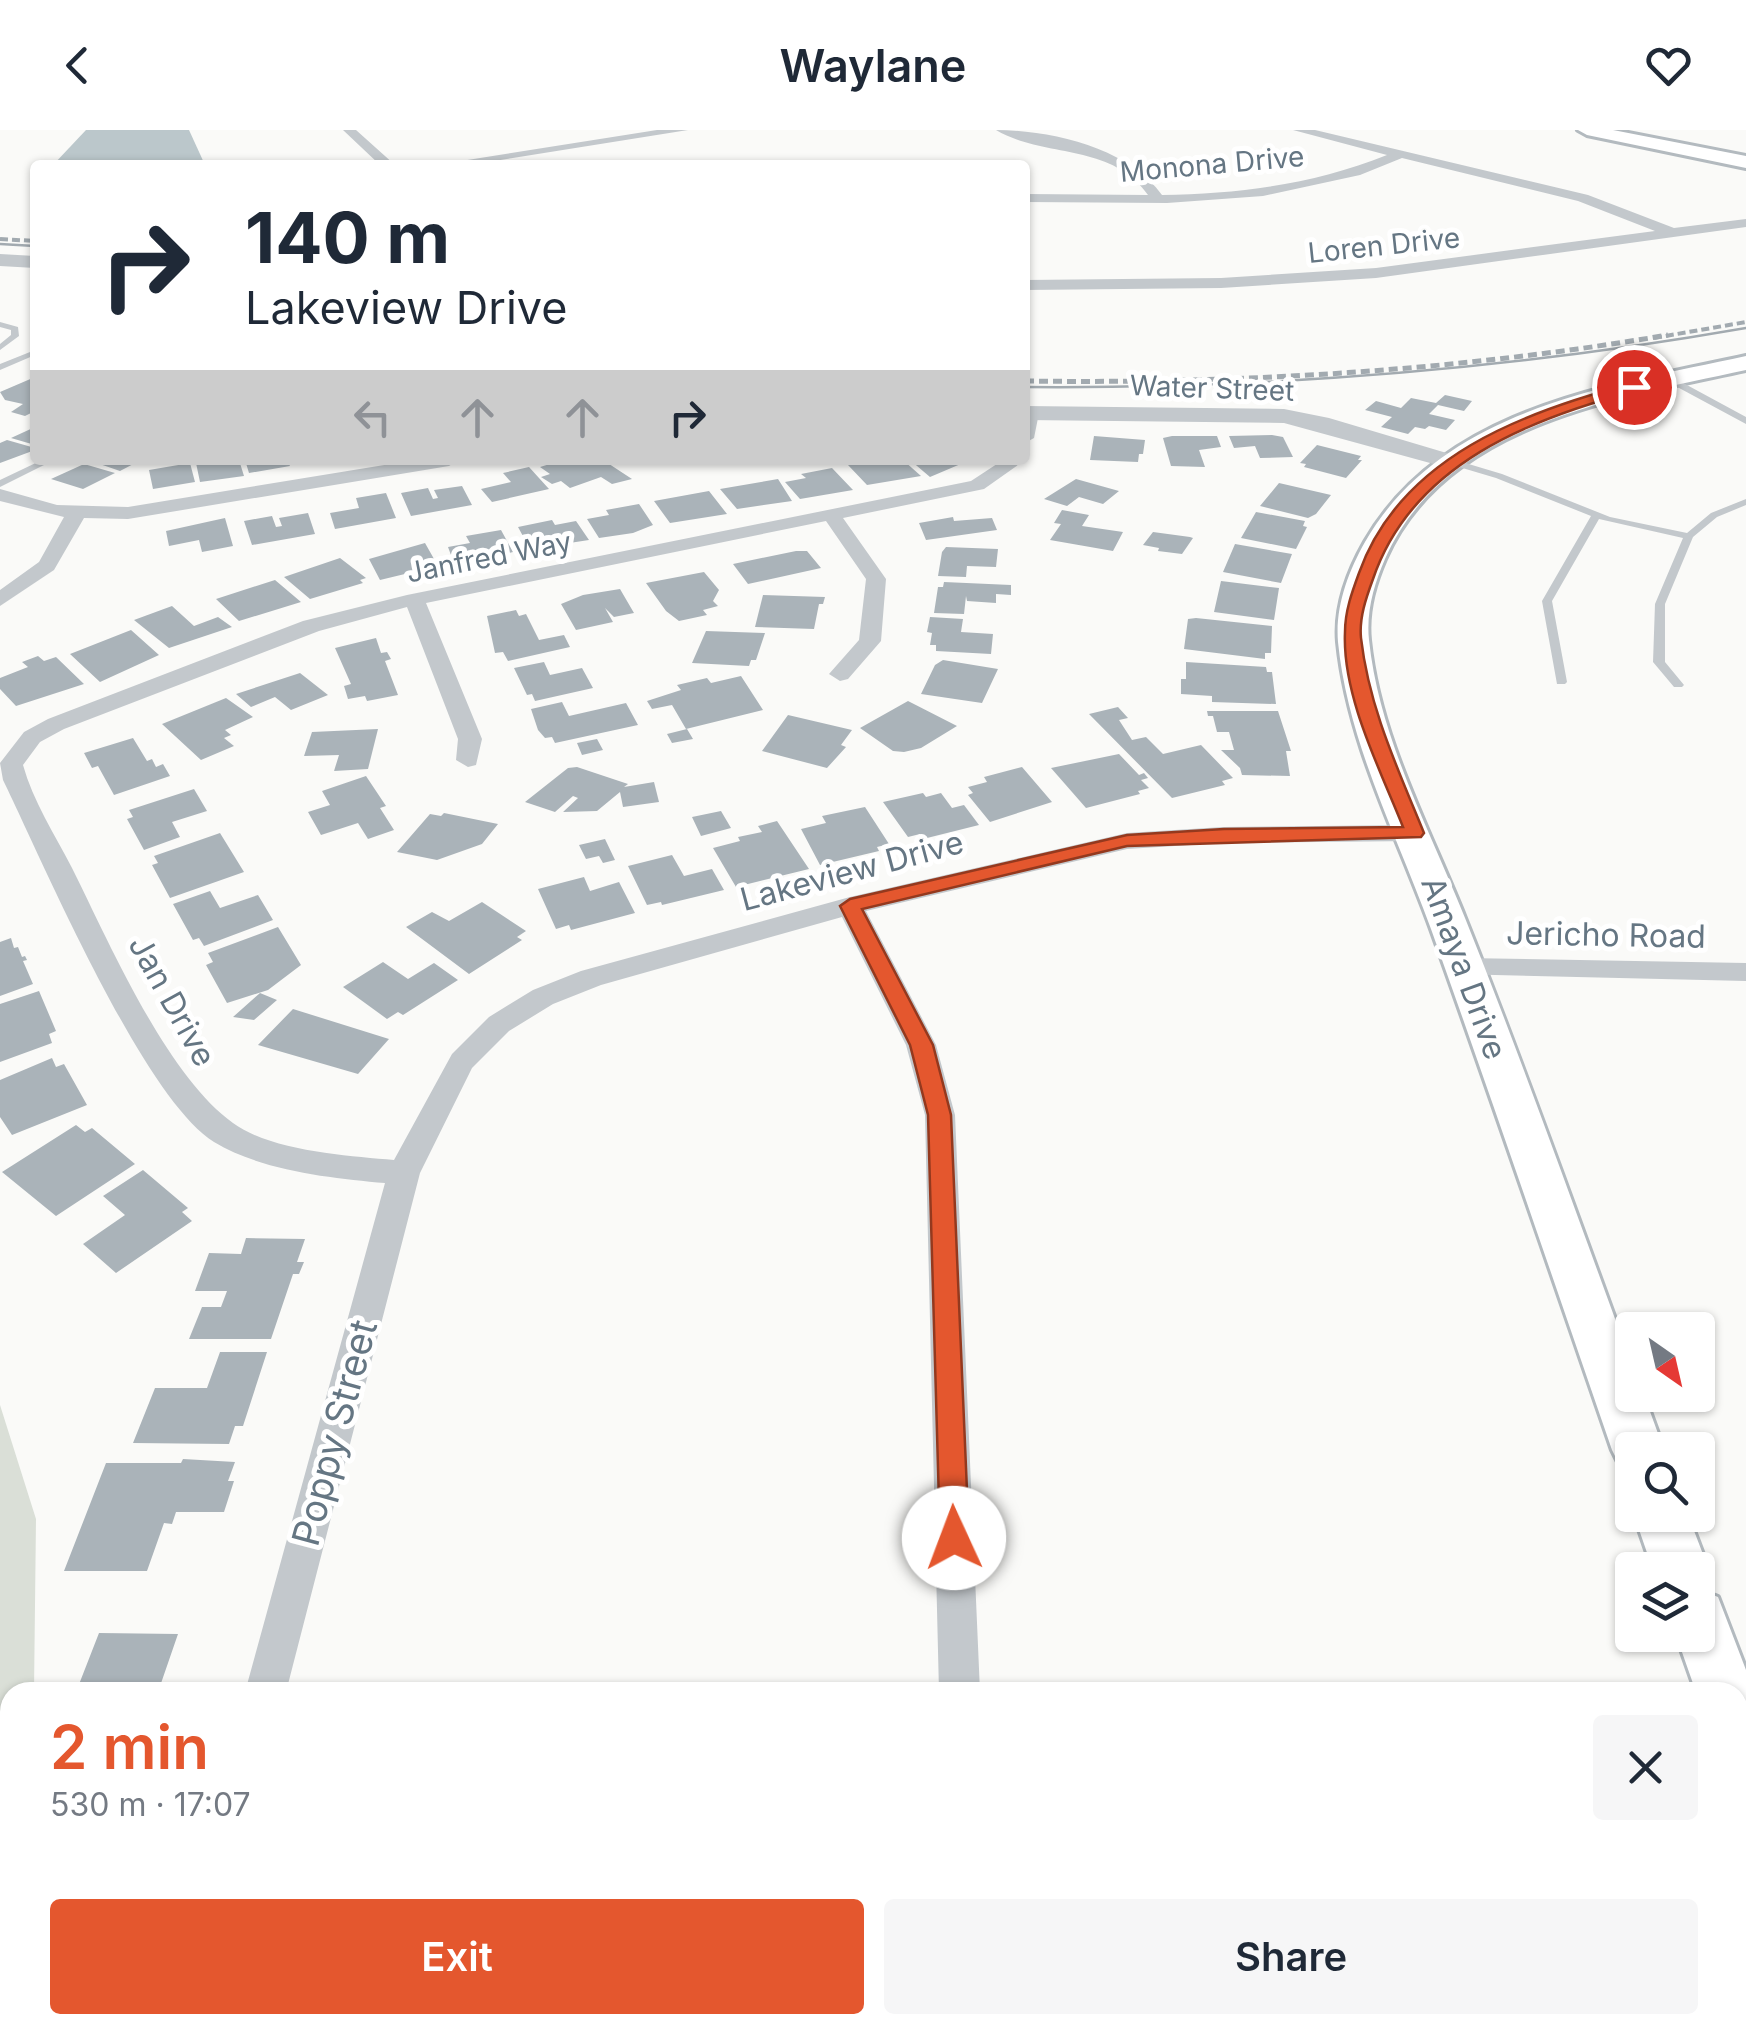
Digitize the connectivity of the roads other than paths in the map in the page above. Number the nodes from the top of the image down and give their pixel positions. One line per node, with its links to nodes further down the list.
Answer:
1 (349, 130): 7 (street)
2 (682, 130): 8 (street)
3 (1002, 130): 11 (street)
4 (1299, 130): 6 (street)
5 (1586, 130): 9 (main road)
6 (1399, 154): 11 (street, Monona Drive); 13 (street)
7 (382, 160)
8 (478, 160)
9 (1746, 162)
10 (1030, 198): 11 (street, Monona Drive)
11 (1157, 198)
12 (1746, 224): 13 (street, Loren Drive)
13 (1672, 233): 16 (street, Loren Drive)
14 (0, 260): 15 (street)
15 (30, 262)
16 (1030, 285)
17 (0, 324): 18 (lane)
18 (0, 348)
19 (30, 354): 21 (lane)
20 (1746, 363): 22 (main road, Amaya Drive)
21 (0, 367)
22 (1671, 380): 24 (lane); 25 (main road, Amaya Drive)
23 (1030, 413): 25 (street, Water Street)
24 (1746, 421)
25 (1452, 462): 33 (lane); 43 (main road, Amaya Drive)
26 (39, 465): 29 (lane)
27 (415, 465): 32 (street)
28 (1008, 465): 34 (street, Janfred Way)
29 (0, 484)
30 (0, 495): 32 (street)
31 (1746, 502): 35 (lane)
32 (77, 512): 37 (street)
33 (1596, 515): 35 (lane); 39 (lane)
34 (833, 516): 36 (street, Janfred Way); 38 (street)
35 (1690, 536): 40 (lane)
36 (414, 599): 41 (street); 42 (street, Janfred Way)
37 (0, 600)
38 (840, 674)
39 (1560, 682)
40 (1678, 685)
41 (468, 760)
42 (15, 780): 47 (street, Jan Drive)
43 (1414, 833): 44 (street, Lakeview Drive); 45 (main road, Amaya Drive)
44 (850, 906): 47 (street, Lakeview Drive); 51 (street)
45 (1464, 967): 46 (street, Jericho Road); 48 (main road, Amaya Drive)
46 (1746, 972)
47 (404, 1173): 50 (street, Poppy Street)
48 (1632, 1432)
49 (1711, 1652): 52 (main road)
50 (268, 1682)
51 (960, 1682)
52 (1721, 1682)

